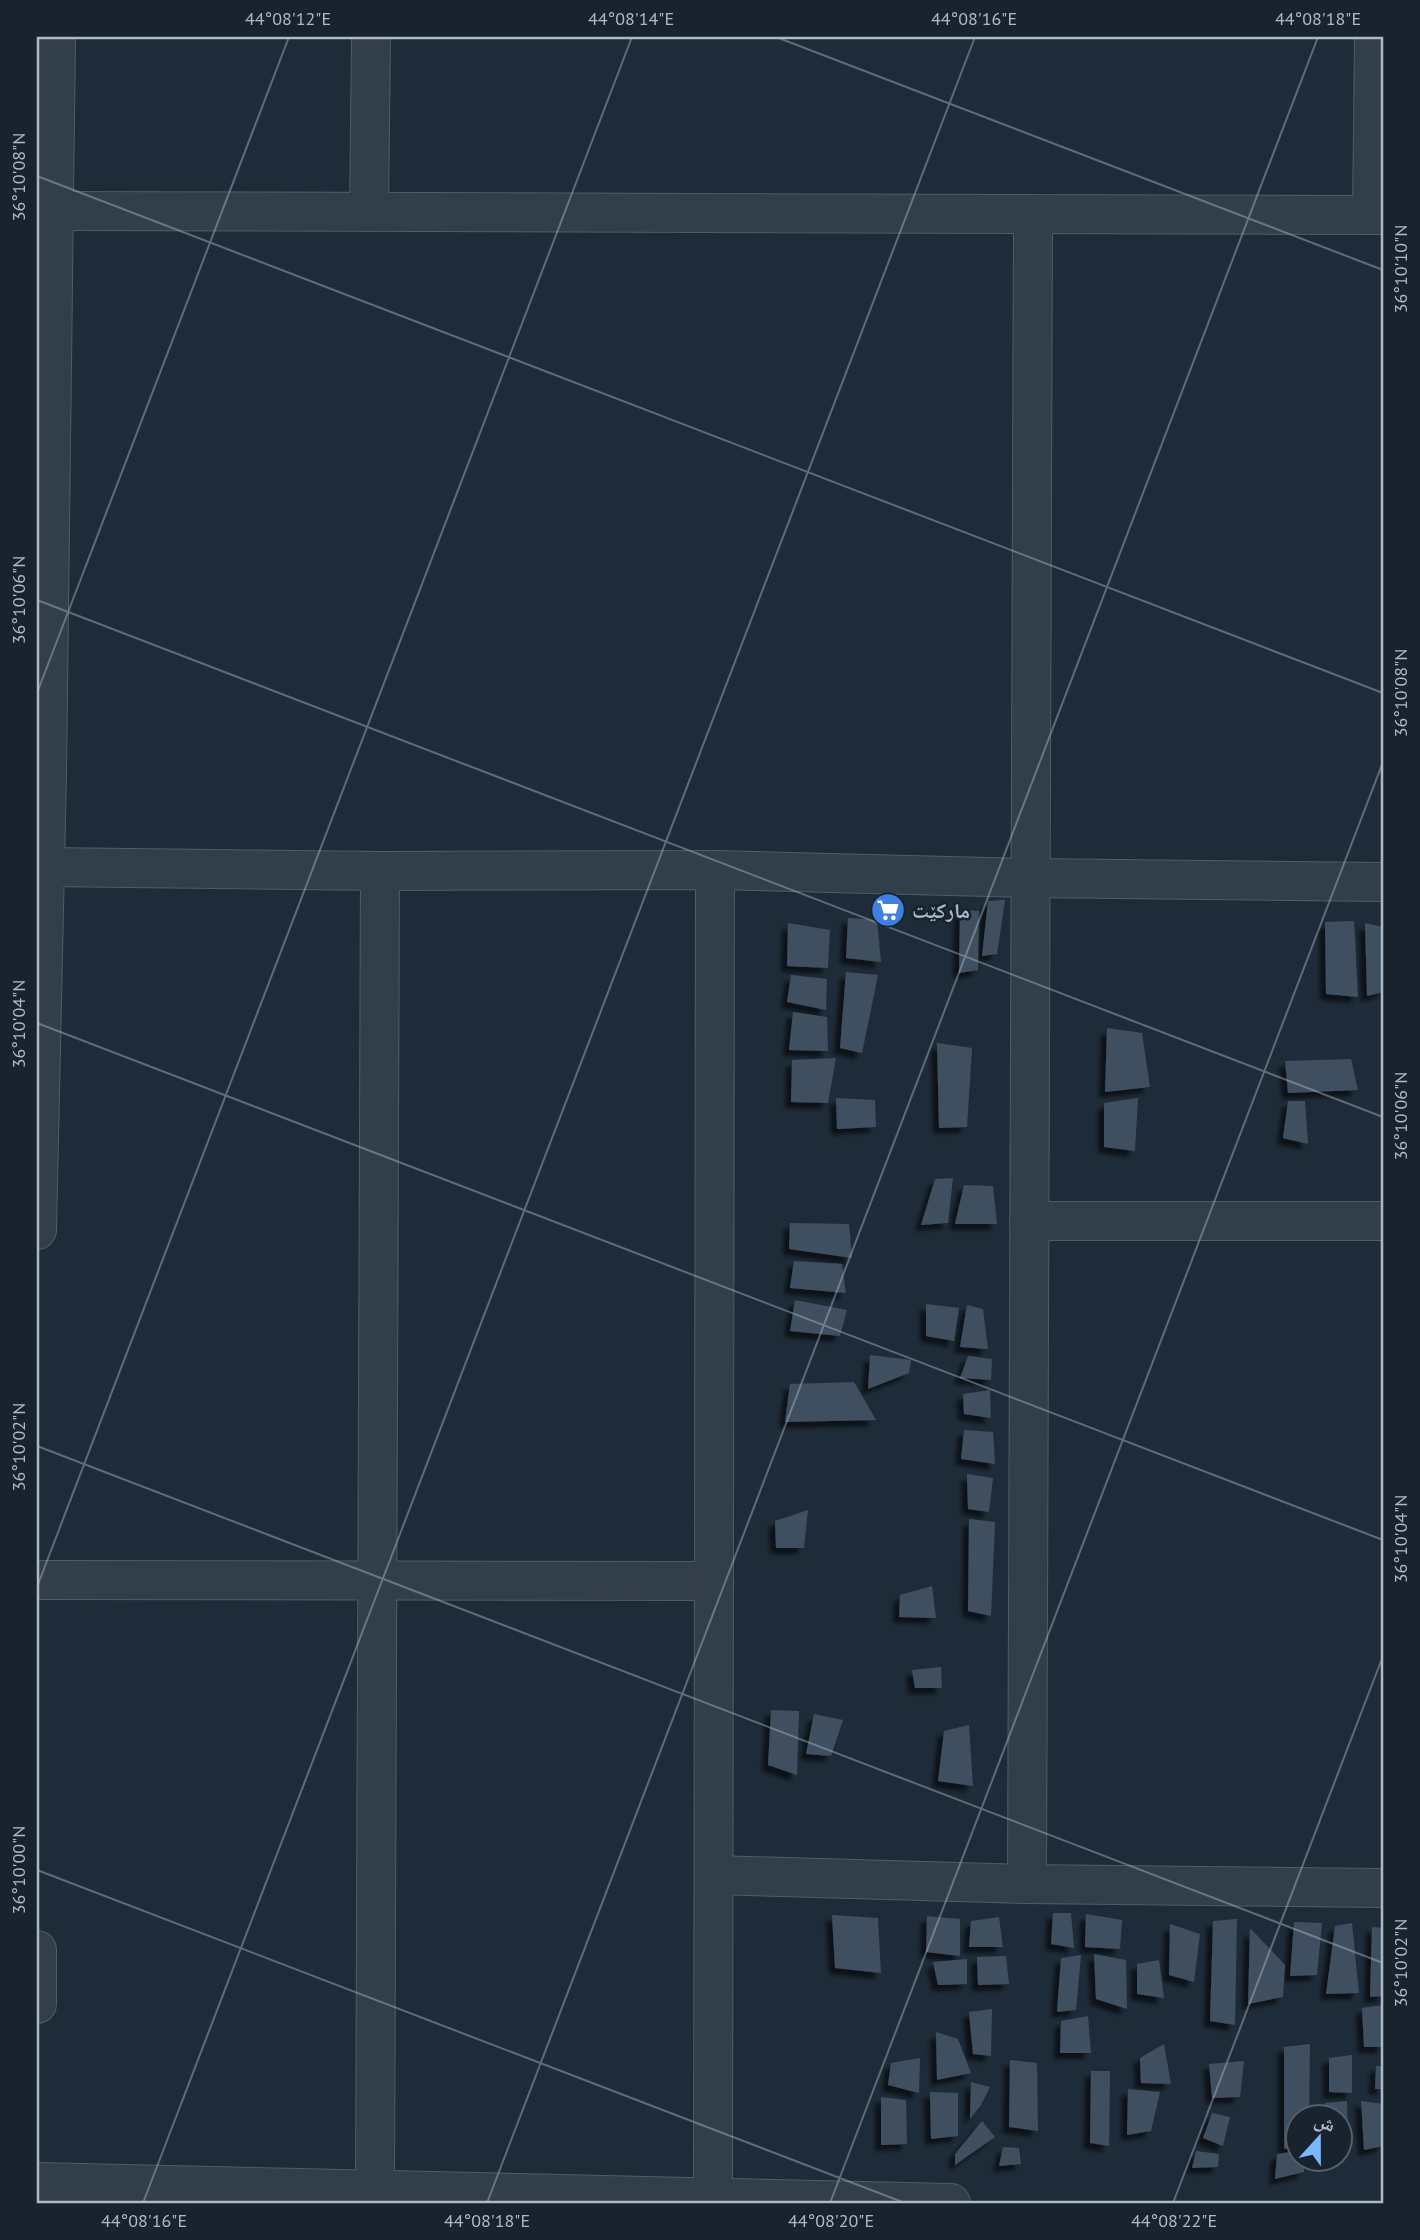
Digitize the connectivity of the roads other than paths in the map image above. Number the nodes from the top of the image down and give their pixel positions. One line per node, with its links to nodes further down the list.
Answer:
1 (56, 37): 4 (street)
2 (372, 37): 6 (street)
3 (1374, 37): 8 (street)
4 (46, 95): 5 (street)
5 (54, 211): 6 (street); 9 (street)
6 (369, 212): 7 (street)
7 (1033, 214): 8 (street); 12 (street)
8 (1378, 215)
9 (45, 867): 11 (street); 14 (street)
10 (715, 870): 11 (street); 12 (street); 20 (street)
11 (380, 871): 19 (street)
12 (1030, 878): 13 (street); 15 (street)
13 (1383, 882)
14 (38, 1134): 17 (street)
15 (1029, 1221): 16 (street); 22 (street)
16 (1383, 1221)
17 (37, 1230)
18 (37, 1580): 19 (street)
19 (379, 1581): 20 (street); 28 (street)
20 (714, 1581): 21 (street)
21 (714, 1875): 22 (street); 29 (street)
22 (1027, 1884): 23 (street)
23 (1383, 1888)
24 (37, 1950): 25 (street)
25 (37, 1976): 26 (street)
26 (37, 2004)
27 (37, 2182): 28 (street)
28 (375, 2190): 29 (street)
29 (713, 2197): 30 (street)
30 (951, 2203)

